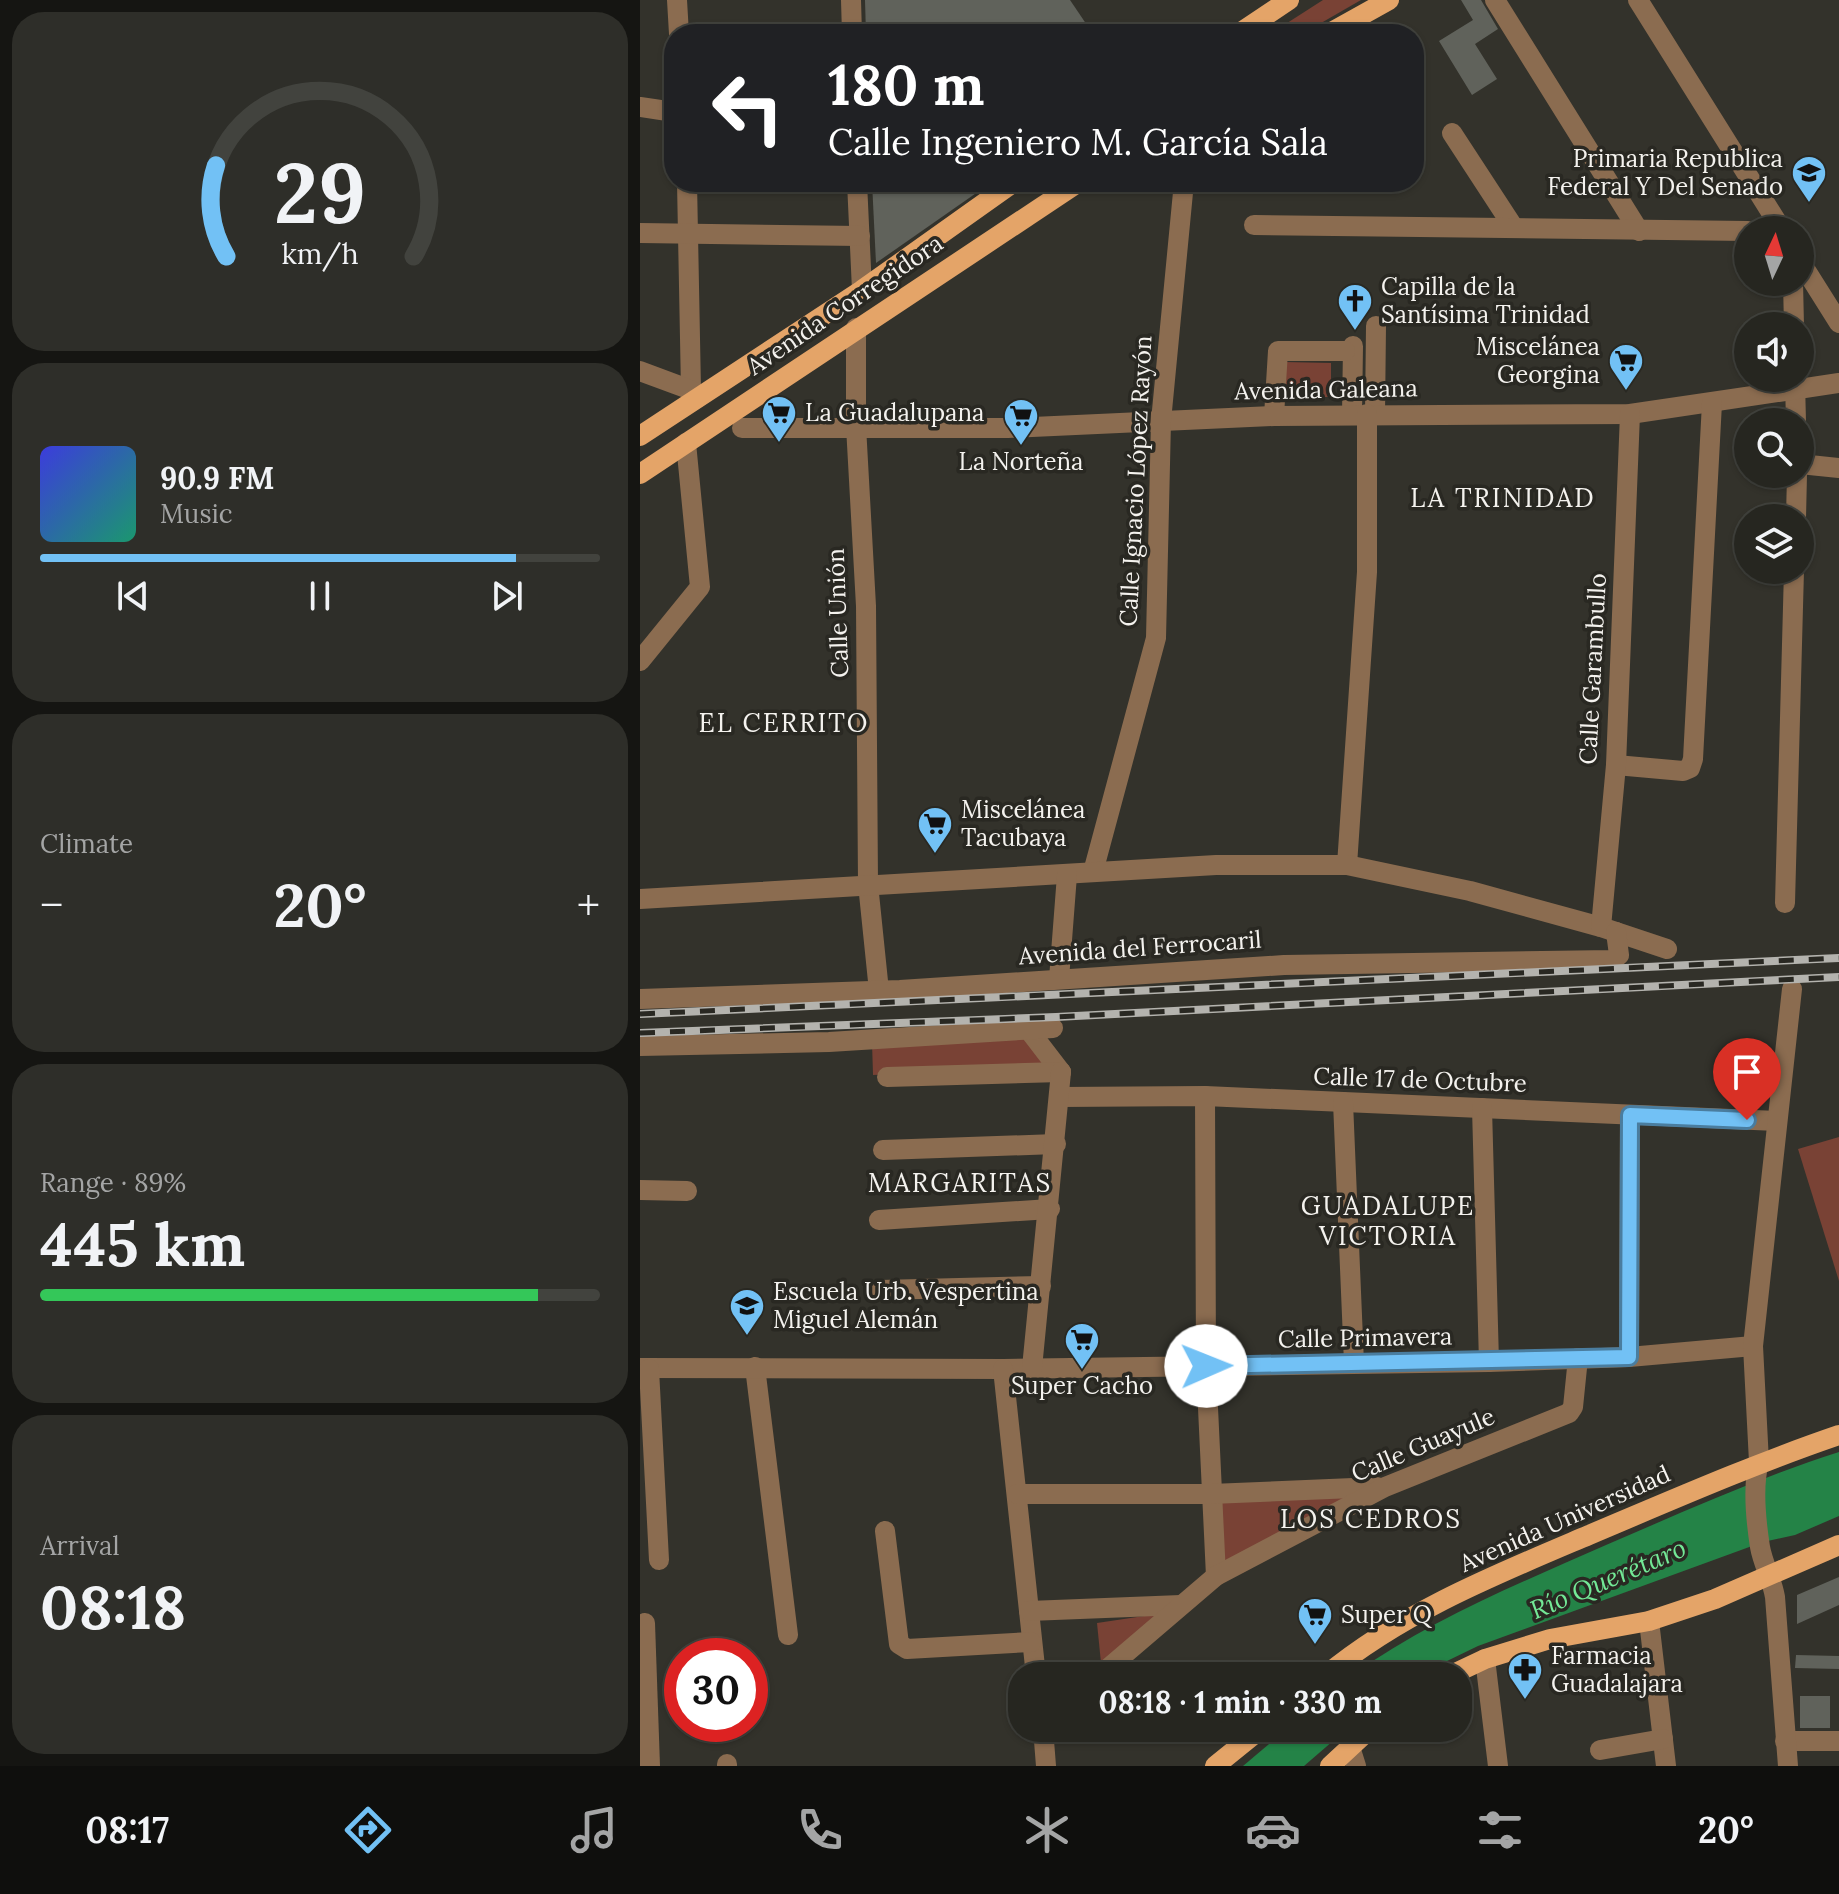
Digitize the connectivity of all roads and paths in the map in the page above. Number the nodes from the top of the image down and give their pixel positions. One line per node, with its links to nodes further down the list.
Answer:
1 (677, 0): 7 (street)
2 (851, 0): 8 (street)
3 (1289, 0): 9 (main road)
4 (1389, 0): 10 (main road)
5 (1495, 0): 22 (street)
6 (1638, 0): 19 (street)
7 (678, 24)
8 (852, 24)
9 (1253, 24)
10 (1346, 24)
11 (640, 107): 12 (street)
12 (664, 111)
13 (1452, 133): 21 (street)
14 (687, 192): 25 (street)
15 (858, 192): 26 (street)
16 (1000, 192): 28 (main road, Avenida Corregidora)
17 (1064, 192): 31 (main road, Avenida Corregidora)
18 (1183, 192): 41 (street, Calle Ignacio López Rayón)
19 (1773, 216)
20 (1254, 225): 21 (street)
21 (1514, 228): 22 (street)
22 (1639, 231): 23 (street)
23 (1734, 231)
24 (640, 233): 25 (street)
25 (689, 233): 26 (street); 36 (street)
26 (860, 236): 28 (street)
27 (1814, 283): 29 (street)
28 (862, 290): 36 (main road, Avenida Corregidora)
29 (1839, 323)
30 (1376, 326): 39 (street)
31 (856, 328): 42 (street, Calle Unión); 45 (main road, Avenida Corregidora)
32 (640, 371): 36 (street)
33 (1839, 383): 34 (street, Avenida Galeana)
34 (1814, 384)
35 (1763, 392): 37 (street, Avenida Galeana)
36 (694, 394): 44 (main road, Avenida Corregidora)
37 (1712, 403): 38 (street, Avenida Galeana); 51 (street)
38 (1630, 414): 39 (street, Avenida Galeana); 51 (street, Calle Garambullo)
39 (1364, 415): 40 (street, Avenida Galeana); 40 (street); 52 (street)
40 (1274, 416): 41 (street, Avenida Galeana)
41 (1161, 421): 42 (street, Avenida Galeana); 53 (street, Calle Ignacio López Rayón)
42 (856, 426): 43 (street, Avenida Galeana); 55 (street, Calle Unión)
43 (742, 428)
44 (640, 436)
45 (686, 443): 48 (main road, Avenida Corregidora); 50 (street)
46 (1814, 465): 47 (street)
47 (1839, 468)
48 (640, 474)
49 (1794, 584): 57 (street)
50 (640, 661)
51 (1616, 765): 58 (street, Calle Garambullo)
52 (1347, 865): 53 (street); 58 (street)
53 (1093, 872): 54 (street)
54 (1067, 875): 55 (street); 60 (street)
55 (868, 884): 56 (street); 62 (street, Calle Unión)
56 (640, 899)
57 (1785, 903)
58 (1609, 929): 59 (street); 60 (street, Avenida del Ferrocaril)
59 (1667, 949)
60 (1059, 979): 62 (street, Avenida del Ferrocaril)
61 (1792, 989): 74 (street)
62 (879, 991): 63 (street, Avenida del Ferrocaril)
63 (640, 999)
64 (1053, 1028): 65 (street)
65 (1028, 1029): 66 (street); 67 (street)
66 (640, 1046)
67 (1061, 1072): 68 (street); 70 (street)
68 (887, 1077)
69 (1205, 1096): 70 (street, Calle 17 de Octubre); 71 (street, Calle 17 de Octubre); 88 (street)
70 (1060, 1097): 75 (street)
71 (1343, 1102): 72 (street, Calle 17 de Octubre); 87 (street)
72 (1482, 1108): 73 (street, Calle 17 de Octubre); 86 (street)
73 (1630, 1115): 74 (street, Calle 17 de Octubre); 84 (street)
74 (1777, 1121): 83 (street)
75 (1056, 1144): 76 (street); 79 (street)
76 (883, 1150)
77 (640, 1190): 78 (street)
78 (687, 1191)
79 (1050, 1209): 80 (street); 81 (street)
80 (879, 1220)
81 (1041, 1286): 82 (street); 91 (street)
82 (880, 1290)
83 (1753, 1346): 84 (street, Calle Primavera); 94 (street)
84 (1629, 1357): 85 (street, Calle Primavera)
85 (1578, 1358): 86 (street, Calle Primavera); 95 (street, Calle Guayule)
86 (1489, 1362): 87 (street, Calle Primavera)
87 (1354, 1363): 88 (street, Calle Primavera)
88 (1206, 1366): 91 (street, Calle Primavera); 97 (street)
89 (755, 1367): 90 (street, Calle Primavera); 92 (street, Calle Primavera); 107 (street)
90 (644, 1368): 100 (street)
91 (1032, 1368): 92 (street, Calle Primavera)
92 (1003, 1369): 96 (street)
93 (1839, 1435): 94 (main road, Avenida Universidad)
94 (1757, 1470): 101 (street); 112 (main road, Avenida Universidad)
95 (1385, 1487): 97 (street); 102 (street, Calle Guayule)
96 (1017, 1494): 97 (street); 104 (street)
97 (1211, 1494): 102 (street)
98 (885, 1531): 108 (street)
99 (1839, 1545): 101 (main road)
100 (659, 1560)
101 (1772, 1575): 105 (main road); 115 (street)
102 (1216, 1576): 103 (street, Calle Guayule)
103 (1181, 1605): 104 (street); 111 (street, Calle Guayule)
104 (1029, 1611): 108 (street)
105 (1649, 1621): 109 (main road); 114 (street)
106 (645, 1623): 121 (street)
107 (788, 1635)
108 (1031, 1642): 110 (street)
109 (1485, 1659): 113 (main road); 125 (street)
110 (1034, 1662)
111 (1115, 1662)
112 (1345, 1662)
113 (1472, 1665)
114 (1663, 1739): 119 (street); 126 (street)
115 (1785, 1741): 116 (street); 127 (street)
116 (1839, 1741)
117 (1044, 1742): 122 (street)
118 (1245, 1742): 123 (main road)
119 (1600, 1750)
120 (1353, 1757): 124 (main road)
121 (650, 1766)
122 (1046, 1766)
123 (1215, 1766)
124 (1330, 1766)
125 (1498, 1766)
126 (1666, 1766)
127 (1788, 1766)

